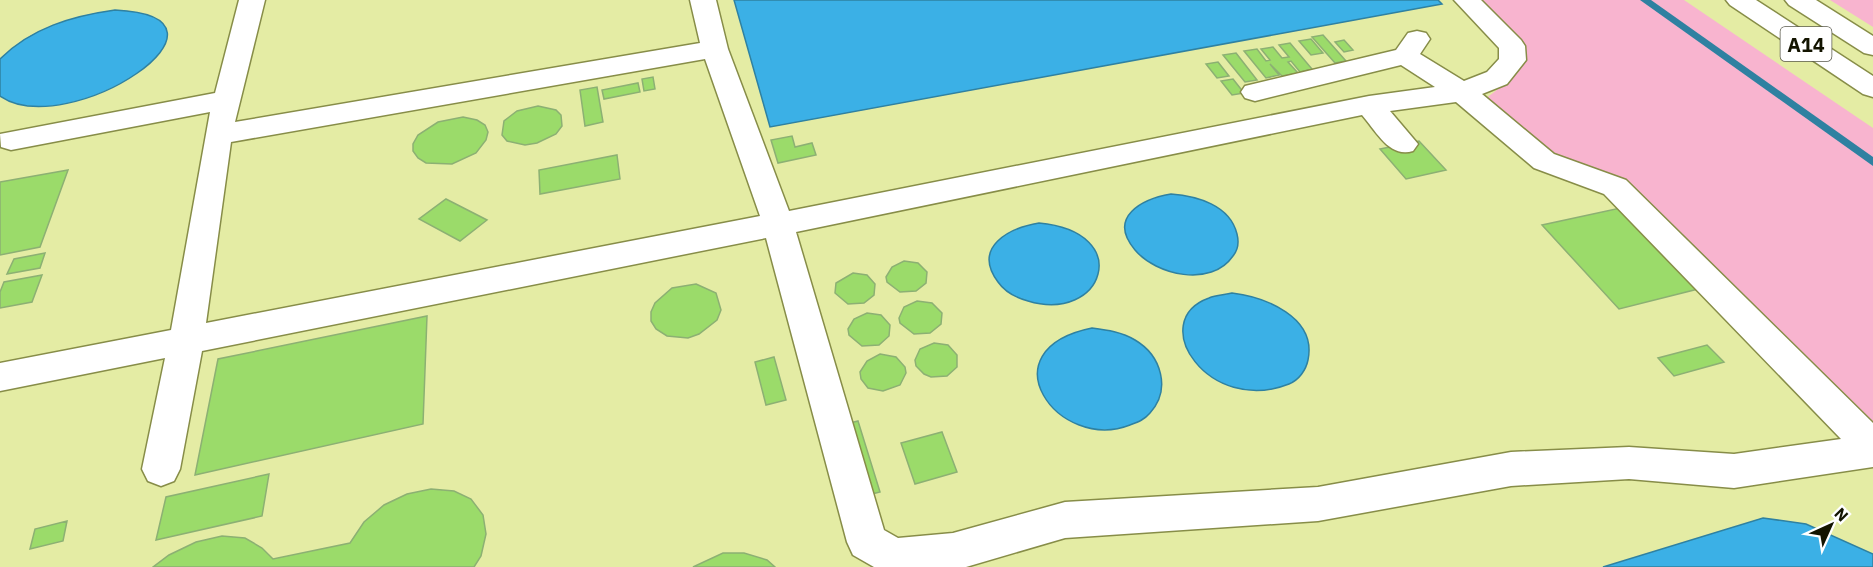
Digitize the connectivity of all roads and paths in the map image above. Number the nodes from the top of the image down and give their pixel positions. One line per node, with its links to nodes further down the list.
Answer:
1 (252, 0): 11 (main road)
2 (703, 0): 7 (main road)
3 (1467, 0): 10 (main road)
4 (1739, 0): 8 (main road, A14)
5 (1798, 0): 6 (main road, A14)
6 (1873, 47)
7 (715, 49): 13 (main road); 16 (main road)
8 (1873, 88)
9 (1255, 92): 10 (main road)
10 (1462, 92): 12 (main road); 19 (main road)
11 (226, 100): 13 (main road); 14 (main road)
12 (1370, 105): 15 (main road); 16 (main road)
13 (218, 135): 17 (main road)
14 (11, 140)
15 (1403, 144)
16 (778, 224): 17 (main road); 19 (main road)
17 (186, 342): 18 (main road); 20 (main road)
18 (0, 377)
19 (1873, 449)
20 (160, 469)

